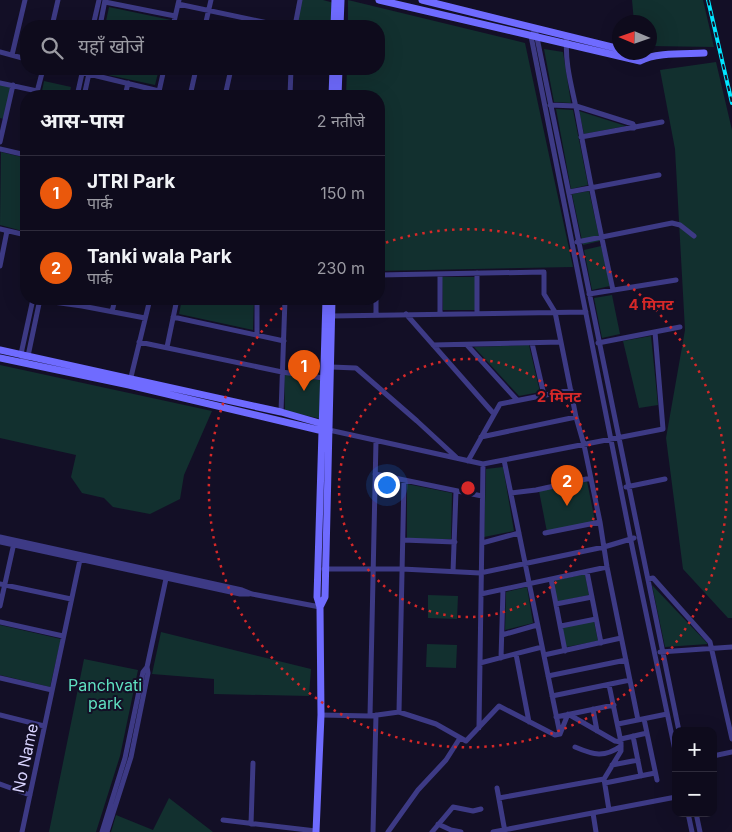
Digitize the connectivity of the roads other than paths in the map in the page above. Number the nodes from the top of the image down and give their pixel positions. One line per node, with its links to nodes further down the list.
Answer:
1 (25, 0): 14 (street)
2 (58, 0): 15 (street)
3 (99, 0): 16 (street)
4 (211, 0): 12 (street)
5 (300, 0): 21 (street)
6 (335, 0): 7 (street); 22 (street)
7 (340, 0): 23 (street)
8 (379, 0): 26 (street)
9 (422, 0): 25 (street)
10 (105, 1): 13 (street); 17 (street)
11 (178, 2): 12 (street); 13 (street)
12 (208, 11): 19 (street); 20 (street)
13 (175, 16): 18 (street)
14 (20, 20)
15 (53, 20)
16 (94, 20)
17 (101, 20)
18 (174, 20)
19 (206, 20)
20 (252, 20)
21 (296, 20)
22 (334, 20)
23 (340, 20)
24 (20, 21): 32 (street)
25 (535, 28): 26 (street); 27 (street)
26 (535, 37): 27 (street); 60 (street); 61 (street)
27 (567, 40): 28 (street); 31 (street); 62 (street)
28 (612, 48)
29 (0, 52): 32 (street)
30 (704, 53): 34 (street)
31 (612, 54)
32 (12, 55): 33 (street)
33 (20, 57)
34 (657, 57)
35 (41, 75): 49 (street)
36 (82, 75): 50 (street)
37 (88, 75): 51 (street)
38 (102, 75): 46 (street)
39 (163, 75): 54 (street)
40 (195, 75): 55 (street)
41 (230, 75): 56 (street)
42 (290, 75): 57 (street)
43 (333, 75): 58 (street)
44 (339, 75): 59 (street)
45 (0, 83): 47 (street)
46 (128, 83): 52 (street); 53 (street)
47 (13, 85): 48 (street); 63 (street)
48 (26, 90)
49 (38, 90)
50 (78, 90)
51 (85, 90)
52 (126, 90)
53 (148, 90)
54 (160, 90)
55 (191, 90)
56 (227, 90)
57 (290, 90)
58 (332, 90)
59 (338, 90)
60 (545, 105): 61 (street); 78 (street)
61 (552, 105): 62 (street); 72 (street)
62 (576, 106): 65 (street); 66 (street)
63 (2, 121): 67 (street)
64 (662, 122): 65 (street)
65 (634, 128): 66 (street)
66 (582, 137): 71 (street)
67 (0, 142)
68 (0, 149): 69 (street)
69 (20, 154)
70 (659, 175): 71 (street)
71 (591, 188): 72 (street); 77 (street)
72 (569, 192): 78 (street)
73 (0, 229): 74 (street)
74 (8, 231): 75 (street); 79 (street)
75 (20, 234)
76 (694, 236): 77 (street)
77 (602, 237): 78 (street); 84 (street)
78 (576, 242): 85 (street); 99 (street)
79 (0, 266)
80 (477, 273): 81 (street); 98 (street); 102 (street)
81 (440, 274): 82 (street); 101 (street)
82 (385, 275)
83 (676, 280): 84 (street)
84 (613, 290): 85 (street)
85 (589, 294): 114 (street)
86 (37, 305): 121 (street)
87 (76, 305): 96 (street)
88 (114, 305): 97 (street)
89 (148, 305): 106 (street)
90 (176, 305): 105 (street)
91 (258, 305): 109 (street)
92 (285, 305): 110 (street)
93 (326, 305): 124 (street)
94 (332, 305): 104 (street)
95 (376, 305): 103 (street)
96 (82, 306): 97 (street)
97 (112, 312): 106 (street)
98 (555, 312): 99 (street); 102 (street); 112 (street)
99 (586, 312): 115 (street)
100 (406, 314): 101 (street); 103 (street); 116 (street)
101 (440, 314): 102 (street)
102 (478, 314)
103 (376, 315): 104 (street)
104 (332, 316): 122 (street)
105 (173, 317): 109 (street); 118 (street)
106 (145, 318): 111 (street)
107 (680, 327): 108 (street)
108 (654, 332): 114 (street); 134 (street)
109 (257, 335): 110 (street)
110 (284, 341): 123 (street)
111 (139, 342): 118 (street); 125 (street)
112 (561, 342): 113 (street); 126 (street)
113 (532, 343): 117 (street); 127 (street)
114 (600, 343): 115 (street); 134 (street)
115 (593, 344): 135 (street)
116 (433, 345): 117 (street); 130 (street)
117 (467, 345): 128 (street)
118 (167, 347): 123 (street)
119 (0, 350): 121 (street)
120 (0, 358): 121 (street)
121 (24, 358): 125 (street)
122 (331, 367): 132 (street); 138 (street)
123 (282, 372): 124 (street); 129 (street)
124 (323, 378): 132 (street)
125 (130, 382): 129 (street); 132 (street)
126 (571, 390): 127 (street); 131 (street)
127 (544, 395): 128 (street)
128 (517, 400): 130 (street)
129 (281, 412): 132 (street)
130 (494, 414): 133 (street)
131 (576, 417): 133 (street); 137 (street)
132 (325, 428): 136 (street); 166 (street)
133 (481, 437): 139 (street)
134 (619, 438): 135 (street); 146 (street)
135 (611, 439): 137 (street); 147 (street)
136 (376, 441): 138 (street); 142 (street)
137 (584, 445): 140 (street); 143 (street)
138 (456, 458): 139 (street)
139 (468, 460): 141 (street)
140 (504, 460): 141 (street); 149 (street)
141 (483, 464): 150 (street)
142 (375, 474): 145 (street); 167 (street)
143 (591, 478): 149 (street); 151 (street)
144 (665, 479): 146 (street)
145 (404, 480): 148 (street); 157 (street)
146 (629, 486): 147 (street); 155 (street)
147 (621, 488): 156 (street)
148 (456, 491): 150 (street); 159 (street)
149 (511, 493): 152 (street)
150 (482, 496): 161 (street)
151 (600, 522): 153 (street); 162 (street)
152 (519, 533): 161 (street); 164 (street)
153 (545, 533)
154 (0, 537): 160 (street)
155 (639, 537): 156 (street); 174 (street)
156 (631, 539): 162 (street); 196 (street)
157 (403, 540): 159 (street); 168 (street)
158 (0, 542): 160 (street)
159 (455, 542): 169 (street)
160 (14, 543): 163 (street); 175 (street)
161 (482, 543): 171 (street)
162 (604, 547): 164 (street); 165 (street)
163 (81, 557): 172 (street); 180 (street, No Name)
164 (525, 564): 171 (street); 176 (street)
165 (607, 567): 170 (street); 190 (street)
166 (321, 569): 167 (street); 183 (street)
167 (373, 569): 168 (street); 220 (street)
168 (402, 569): 169 (street); 214 (street)
169 (453, 572): 171 (street)
170 (587, 572): 173 (street); 179 (street)
171 (480, 573): 178 (street)
172 (167, 576): 183 (street); 203 (street)
173 (551, 579): 176 (street); 181 (street)
174 (648, 579): 194 (street); 197 (street)
175 (2, 584): 180 (street); 182 (street)
176 (529, 584): 177 (street); 186 (street)
177 (503, 590): 178 (street); 188 (street)
178 (481, 594): 202 (street)
179 (592, 597): 181 (street); 184 (street)
180 (71, 599): 189 (street, No Name)
181 (556, 604): 187 (street)
182 (0, 606)
183 (320, 608): 218 (street)
184 (596, 619): 187 (street); 191 (street)
185 (0, 622): 189 (street)
186 (538, 625): 188 (street); 192 (street)
187 (560, 626): 195 (street)
188 (502, 635): 200 (street)
189 (63, 636): 208 (street, No Name)
190 (621, 638): 191 (street); 201 (street)
191 (601, 643): 195 (street)
192 (542, 647): 198 (street); 199 (street)
193 (732, 647): 194 (street)
194 (713, 648): 197 (street); 212 (street)
195 (565, 651): 199 (street)
196 (654, 652): 197 (street); 216 (street)
197 (662, 652): 227 (street)
198 (516, 654): 200 (street); 224 (street)
199 (544, 655): 204 (street)
200 (501, 658): 202 (street)
201 (626, 660): 204 (street); 206 (street)
202 (480, 663): 228 (street)
203 (147, 666): 263 (street); 264 (street)
204 (548, 676): 209 (street)
205 (0, 678): 208 (street)
206 (630, 680): 207 (street); 223 (street)
207 (610, 684): 209 (street); 211 (street)
208 (52, 690): 226 (street, No Name)
209 (552, 696): 221 (street)
210 (732, 704): 212 (street)
211 (614, 705): 213 (street); 225 (street)
212 (725, 706): 235 (street)
213 (593, 709): 215 (street); 229 (street)
214 (399, 712): 219 (street); 234 (street)
215 (568, 714): 221 (street); 229 (street); 231 (street)
216 (667, 714): 222 (street); 233 (street)
217 (0, 715): 226 (street)
218 (321, 715): 220 (street); 260 (street)
219 (376, 715): 220 (street); 265 (street)
220 (370, 716)
221 (556, 717): 231 (street)
222 (644, 719): 223 (street); 230 (street)
223 (638, 720): 225 (street)
224 (529, 722): 228 (street); 231 (street)
225 (618, 724): 236 (street)
226 (44, 726): 249 (street, No Name)
227 (678, 727)
228 (478, 728): 234 (street)
229 (597, 731): 236 (street)
230 (647, 733): 232 (street); 243 (street)
231 (560, 734)
232 (633, 736): 236 (street); 240 (street)
233 (672, 737)
234 (460, 738): 266 (street)
235 (732, 739)
236 (621, 742): 237 (street); 242 (street)
237 (575, 747)
238 (732, 752): 239 (street)
239 (717, 755)
240 (638, 760): 242 (street); 244 (street)
241 (253, 763): 258 (street)
242 (612, 766): 246 (street)
243 (655, 773): 244 (street); 245 (street)
244 (641, 776): 246 (street)
245 (657, 780)
246 (604, 781): 250 (street); 253 (street)
247 (0, 784): 249 (street)
248 (497, 788): 250 (street)
249 (30, 795): 262 (street, No Name)
250 (499, 798): 261 (street)
251 (672, 798): 253 (street)
252 (481, 809): 259 (street)
253 (609, 810): 254 (street)
254 (592, 813): 261 (street); 270 (street)
255 (689, 817): 271 (street)
256 (697, 817): 272 (street)
257 (223, 820): 258 (street)
258 (251, 824): 260 (street)
259 (438, 824): 267 (street); 268 (street)
260 (316, 831)
261 (505, 831): 269 (street)
262 (22, 832)
263 (102, 832)
264 (107, 832)
265 (373, 832)
266 (388, 832)
267 (432, 832)
268 (461, 832)
269 (493, 832)
270 (596, 832)
271 (692, 832)
272 (700, 832)

